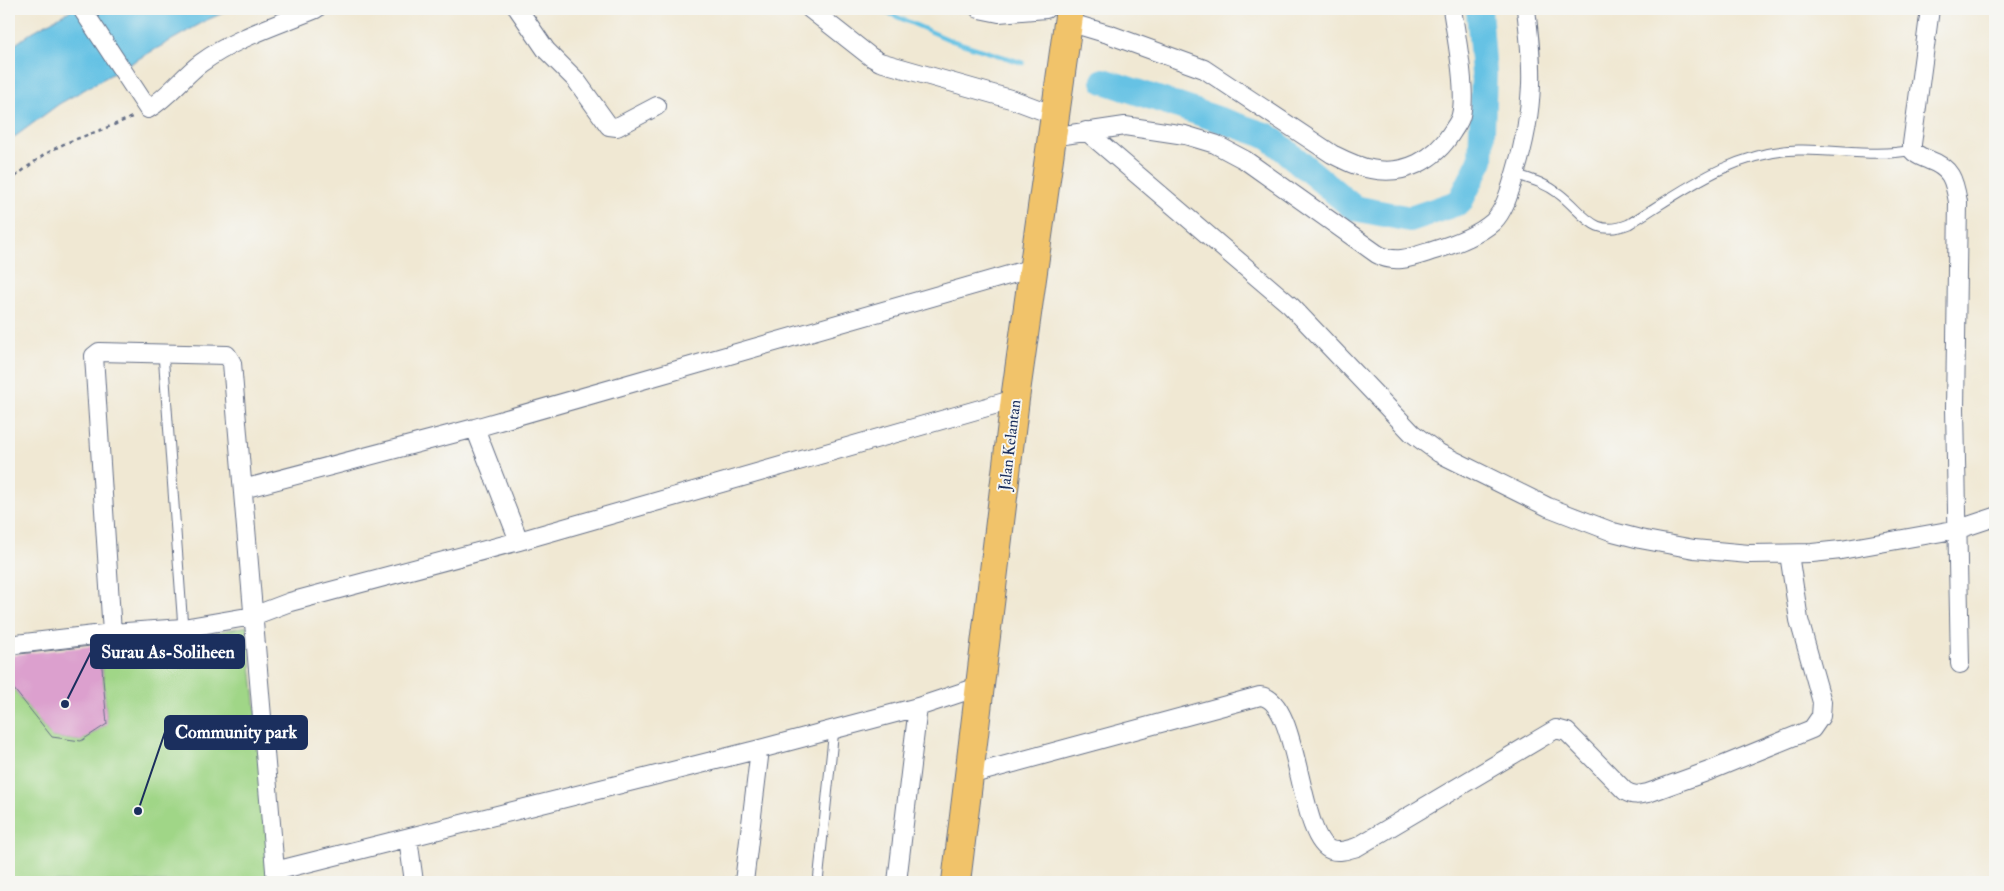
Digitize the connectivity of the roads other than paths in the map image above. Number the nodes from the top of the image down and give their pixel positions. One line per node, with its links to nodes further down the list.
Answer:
1 (82, 9): 2 (street)
2 (316, 9)
3 (518, 9): 10 (street)
4 (810, 9): 11 (street)
5 (979, 9): 9 (street)
6 (1452, 9): 9 (street)
7 (1526, 9): 14 (street)
8 (1930, 9): 13 (street)
9 (1063, 16): 11 (highway, Jalan Kelantan)
10 (657, 106)
11 (1054, 120): 12 (street); 15 (highway, Jalan Kelantan)
12 (1086, 131): 14 (street); 23 (street)
13 (1912, 150): 14 (lane); 21 (street)
14 (1515, 174)
15 (1033, 268): 17 (highway, Jalan Kelantan); 18 (street)
16 (163, 353): 19 (street); 25 (lane); 26 (street)
17 (1015, 399): 22 (street); 29 (highway, Jalan Kelantan)
18 (475, 428): 19 (street); 22 (street)
19 (243, 489): 24 (street)
20 (1995, 517): 21 (street)
21 (1959, 529): 23 (street); 28 (street)
22 (519, 541): 24 (street)
23 (1789, 554): 33 (street)
24 (253, 616): 25 (street); 35 (street)
25 (183, 628): 26 (street)
26 (112, 633): 27 (street)
27 (9, 647)
28 (1960, 664)
29 (978, 687): 30 (street); 33 (highway, Jalan Kelantan)
30 (918, 707): 31 (street); 39 (street)
31 (834, 729): 32 (street); 38 (lane)
32 (760, 749): 34 (street); 37 (street)
33 (969, 775): 40 (highway, Jalan Kelantan)
34 (408, 838): 35 (street); 36 (street)
35 (276, 877)
36 (414, 882)
37 (744, 882)
38 (818, 882)
39 (897, 882)
40 (956, 882)

